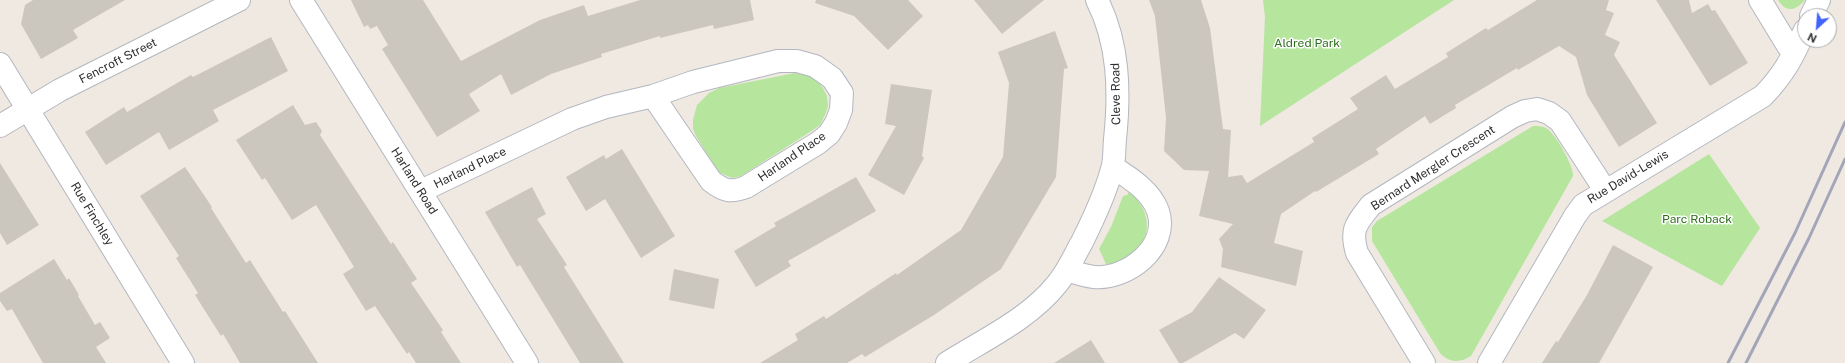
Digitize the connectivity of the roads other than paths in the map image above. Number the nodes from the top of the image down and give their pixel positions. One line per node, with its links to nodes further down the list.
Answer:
1 (239, 0): 9 (street, Fencroft Street)
2 (301, 0): 13 (street, Harland Road)
3 (1097, 0): 11 (street, Cleve Road)
4 (1760, 0): 6 (street)
5 (1797, 47): 6 (street, Rue David-Lewis)
6 (1795, 51): 12 (street, Rue David-Lewis)
7 (0, 64): 9 (street, Rue Finchley)
8 (653, 96): 8 (street, Harland Place); 13 (street, Harland Place)
9 (28, 109): 10 (street, Fencroft Street); 15 (street, Rue Finchley)
10 (0, 126)
11 (1113, 167): 14 (street, Cleve Road); 14 (street)
12 (1605, 190): 18 (street, Bernard Mergler Crescent); 19 (street, Rue David-Lewis)
13 (421, 192): 16 (street, Harland Road)
14 (1067, 270): 17 (street, Cleve Road)
15 (183, 363)
16 (526, 363)
17 (947, 363)
18 (1424, 363)
19 (1489, 363)

